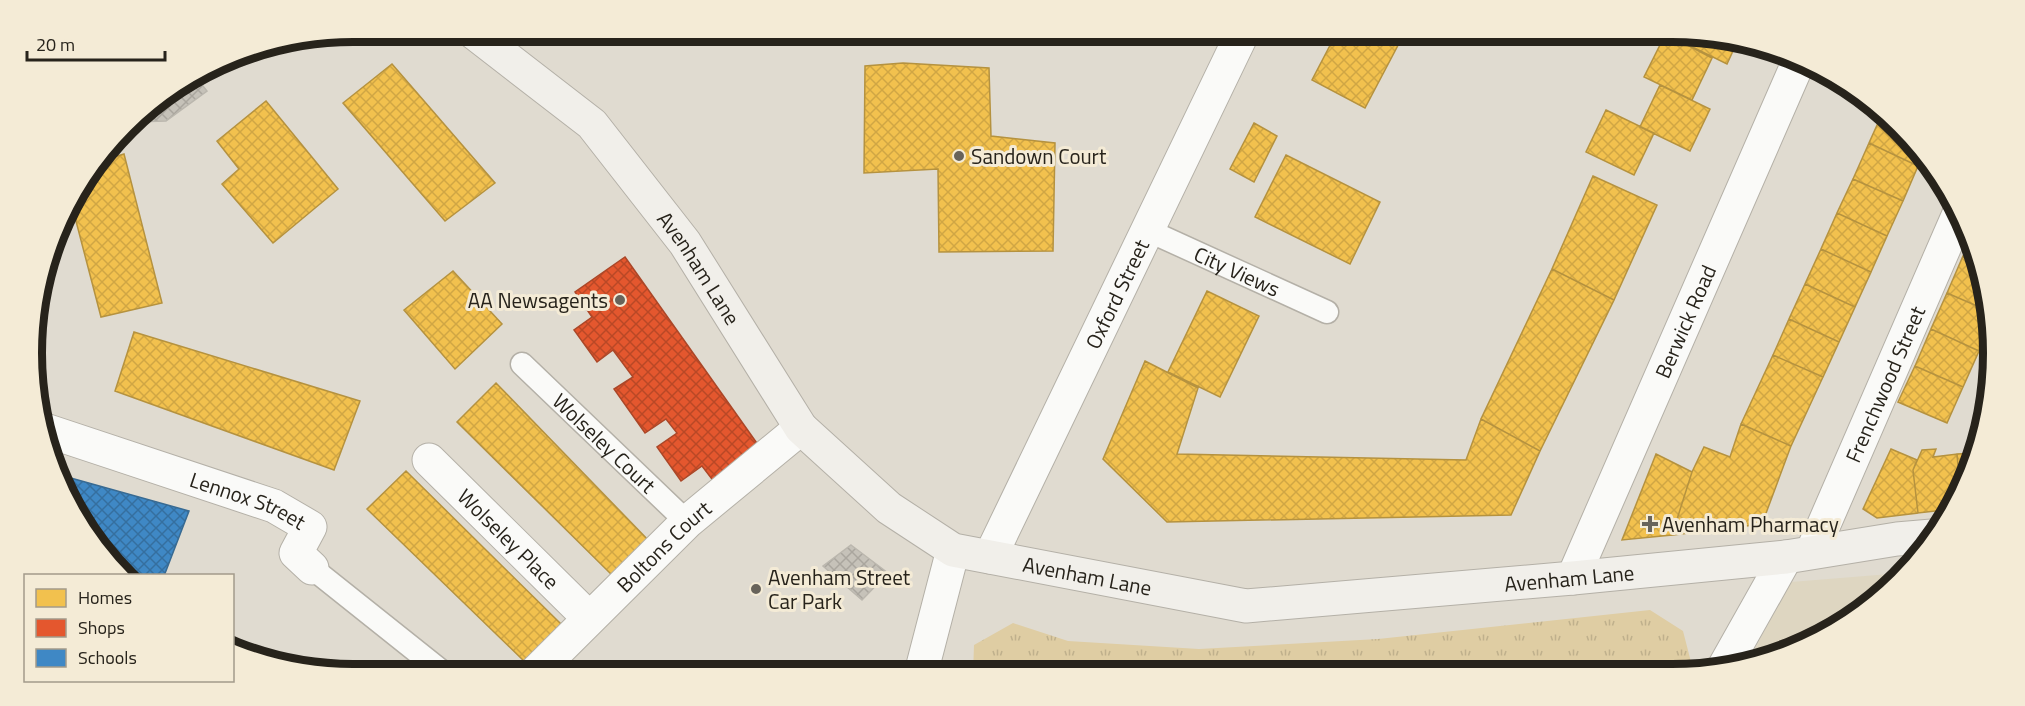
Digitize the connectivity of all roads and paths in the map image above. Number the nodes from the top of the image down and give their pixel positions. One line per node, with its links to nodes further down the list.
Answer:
1 (486, 42): 8 (street, Avenham Lane)
2 (1238, 42): 5 (street, Oxford Street)
3 (1796, 68): 17 (street, Berwick Road)
4 (1955, 223): 14 (street, Frenchwood Street)
5 (1147, 230): 6 (lane, City Views); 15 (street, Oxford Street)
6 (1327, 312)
7 (522, 364): 11 (lane, Wolseley Court)
8 (801, 428): 11 (street, Boltons Court); 13 (street, Avenham Lane)
9 (53, 433): 16 (street, Lennox Street)
10 (429, 460): 18 (street, Wolseley Place)
11 (687, 522): 18 (street, Boltons Court)
12 (1923, 537): 14 (street, Avenham Lane)
13 (954, 550): 15 (street, Avenham Lane); 22 (street)
14 (1799, 555): 17 (street, Avenham Lane); 19 (street, Frenchwood Street)
15 (990, 557): 17 (street, Avenham Lane)
16 (312, 568): 20 (lane, Lennox Street)
17 (1573, 578)
18 (589, 618): 21 (street, Boltons Court)
19 (1730, 658)
20 (432, 664)
21 (544, 664)
22 (923, 664)

